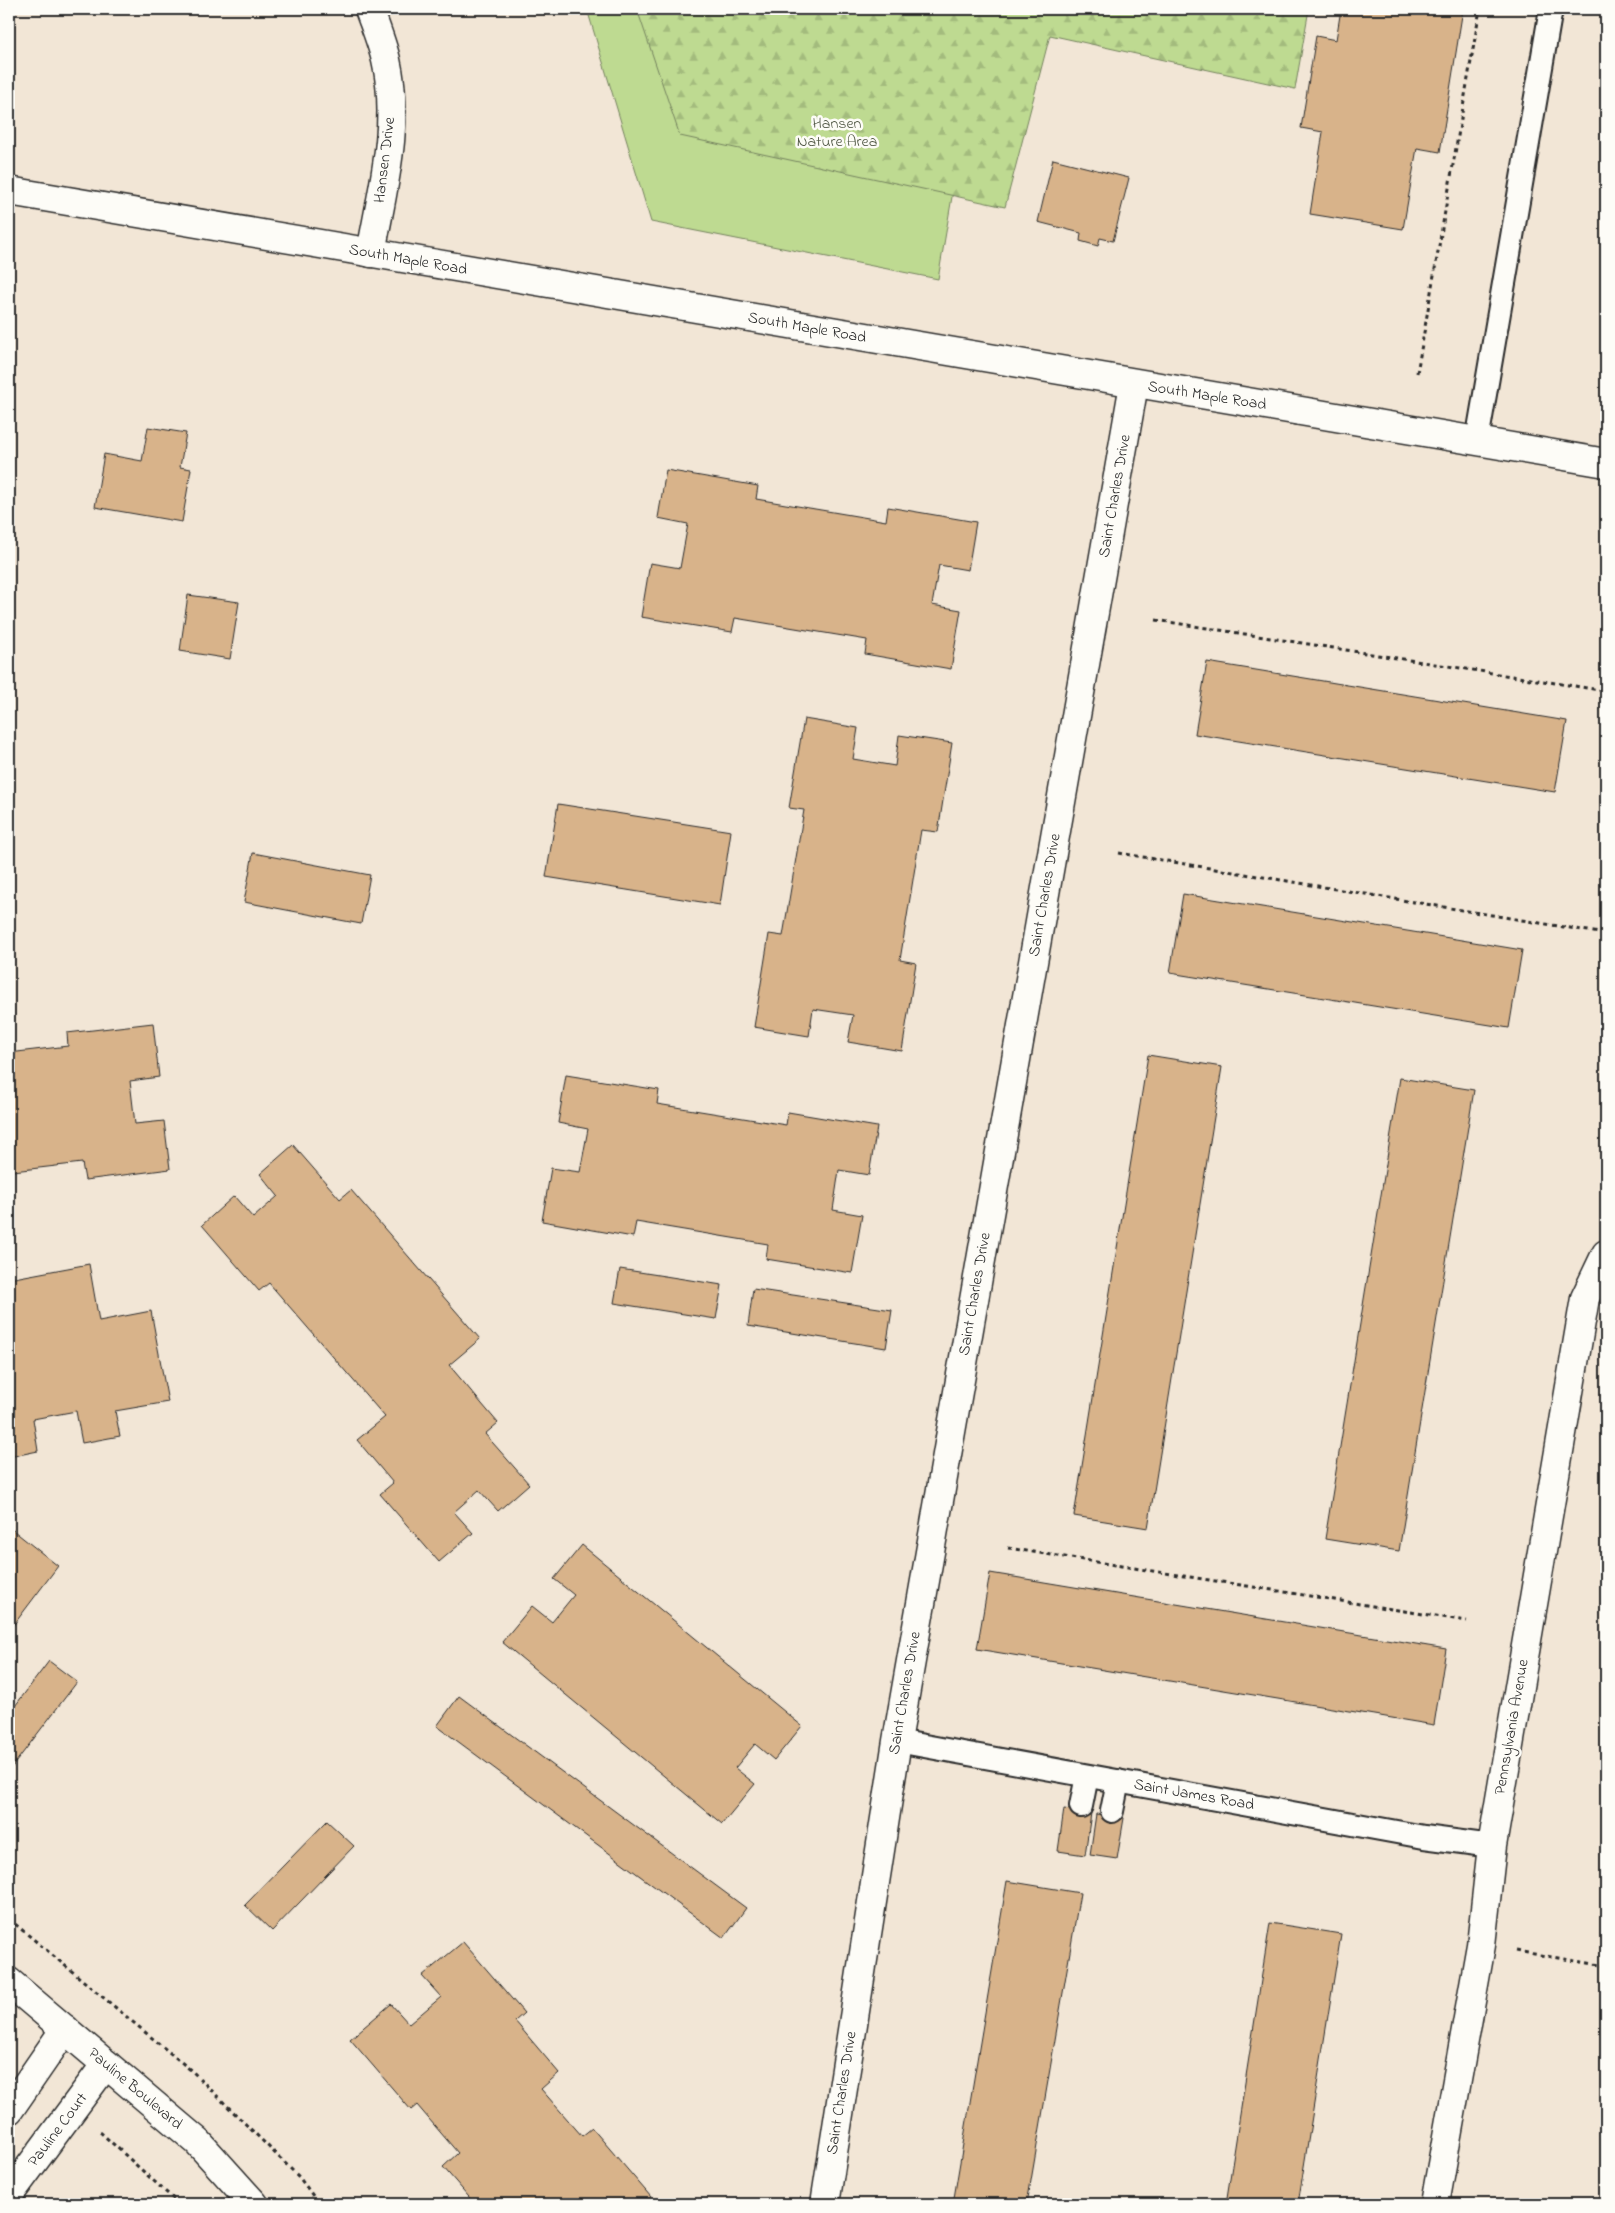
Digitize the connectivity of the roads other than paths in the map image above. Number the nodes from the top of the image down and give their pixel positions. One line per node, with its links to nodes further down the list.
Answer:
1 (370, 9): 4 (street, Hansen Drive)
2 (1551, 9): 6 (lane)
3 (9, 192): 4 (street, South Maple Road)
4 (371, 253): 5 (street, South Maple Road)
5 (1134, 384): 6 (street, South Maple Road); 9 (street, Saint Charles Drive)
6 (1477, 442): 7 (street, South Maple Road)
7 (1606, 463)
8 (1606, 1254): 14 (street, Pennsylvania Avenue)
9 (897, 1741): 10 (lane, Saint James Road); 21 (street, Saint Charles Drive)
10 (1087, 1776): 11 (lane, Saint James Road); 12 (lane)
11 (1118, 1781): 13 (lane); 14 (lane, Saint James Road)
12 (1081, 1806)
13 (1112, 1810)
14 (1492, 1846): 22 (street, Pennsylvania Avenue)
15 (9, 1982): 16 (street, Pauline Boulevard)
16 (65, 2029): 17 (street, Pauline Boulevard); 18 (street)
17 (106, 2064): 19 (street, Pauline Court); 20 (street, Pauline Boulevard)
18 (9, 2110)
19 (9, 2195)
20 (254, 2204)
21 (825, 2204)
22 (1435, 2204)

